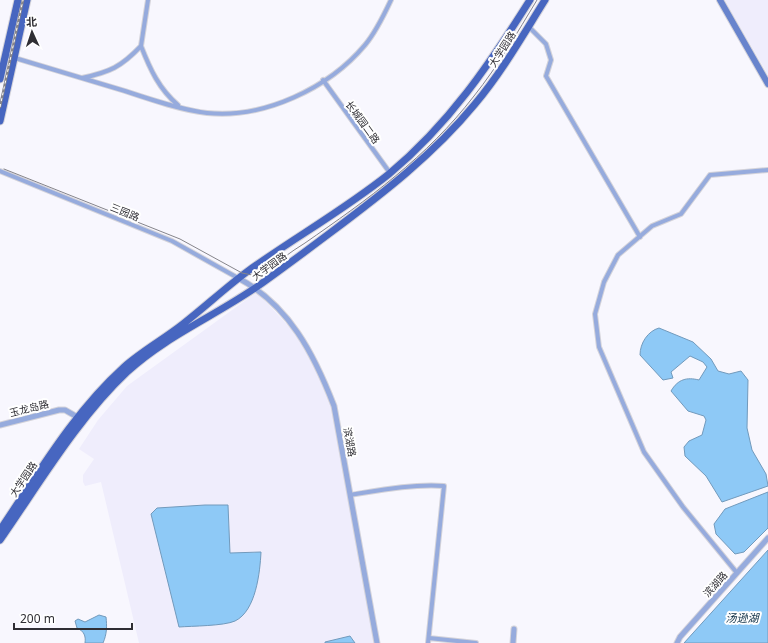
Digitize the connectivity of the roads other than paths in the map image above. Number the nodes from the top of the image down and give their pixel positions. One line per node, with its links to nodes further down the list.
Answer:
1 (18, 0): 10 (main road)
2 (27, 0): 11 (main road)
3 (148, 0): 9 (street)
4 (391, 0): 14 (street)
5 (530, 0): 20 (main road, 大学园路)
6 (545, 0): 8 (main road, 大学园路)
7 (720, 0): 15 (main road)
8 (528, 26): 21 (street); 23 (main road, 大学园路)
9 (141, 46): 12 (street); 16 (street)
10 (6, 55): 11 (street); 13 (main road)
11 (14, 58): 12 (street); 17 (main road)
12 (82, 78): 16 (street)
13 (0, 79)
14 (323, 80): 16 (street); 20 (street, 长城园二路)
15 (768, 84)
16 (180, 106)
17 (0, 121)
18 (768, 170): 21 (street)
19 (0, 172): 22 (street, 三园路)
20 (390, 173): 22 (main road, 大学园路)
21 (640, 237): 30 (street)
22 (238, 278): 23 (street, 滨湖路); 24 (main road, 大学园路)
23 (256, 288): 24 (main road, 大学园路); 26 (street, 滨湖路)
24 (81, 419): 25 (street, 玉龙岛路); 27 (main road, 大学园路); 29 (main road, 大学园路)
25 (0, 425)
26 (350, 495): 32 (street); 33 (street, 滨湖路)
27 (0, 530)
28 (768, 538): 30 (street, 滨湖路)
29 (0, 540)
30 (737, 573): 36 (street, 滨湖路)
31 (514, 629): 35 (street)
32 (429, 640): 34 (street)
33 (377, 643)
34 (476, 643)
35 (513, 643)
36 (677, 643)

